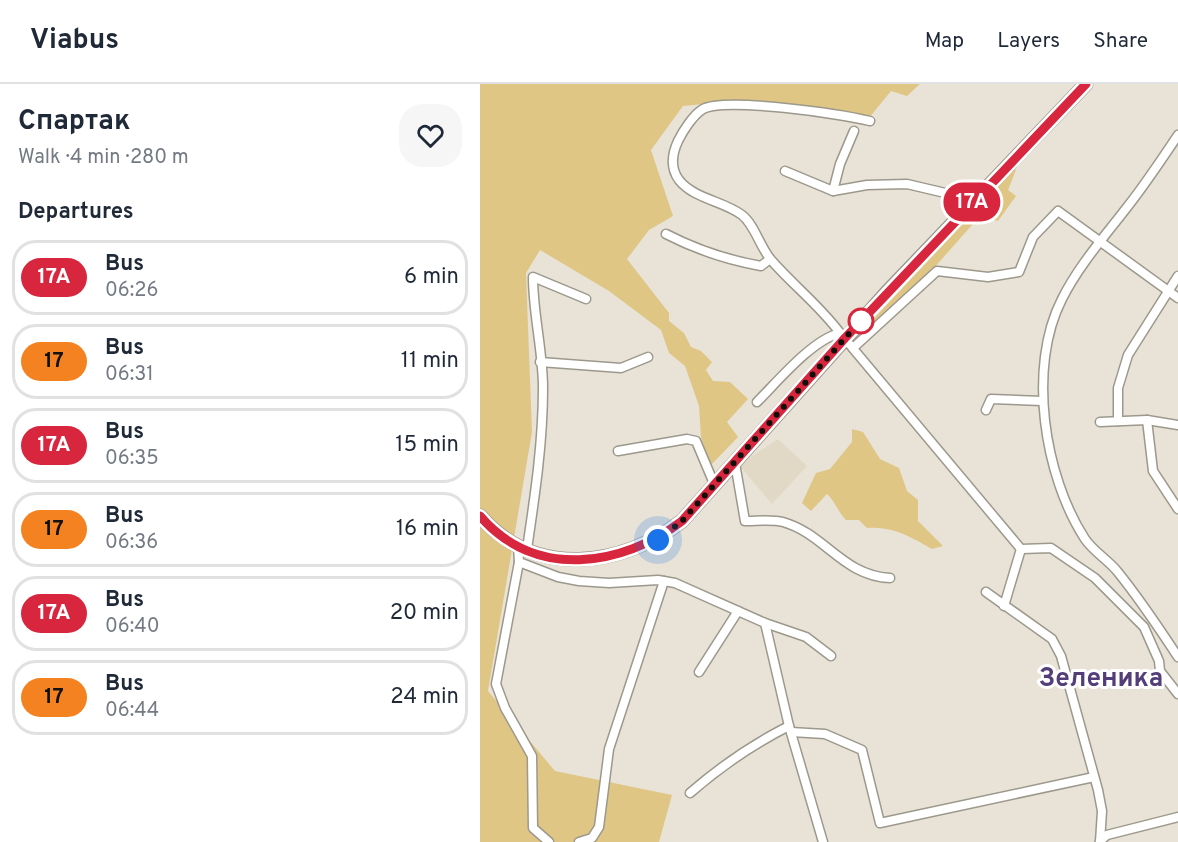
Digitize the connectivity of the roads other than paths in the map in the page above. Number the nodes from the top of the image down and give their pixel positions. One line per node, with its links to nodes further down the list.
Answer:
1 (1086, 84): 7 (main road)
2 (870, 121): 10 (street)
3 (854, 131): 6 (street)
4 (1178, 135): 9 (street)
5 (785, 171): 6 (street)
6 (833, 191): 7 (street)
7 (970, 205): 15 (main road)
8 (666, 234): 10 (street)
9 (1102, 240): 12 (street); 15 (street); 18 (street)
10 (770, 259): 15 (street)
11 (1178, 276): 12 (street)
12 (1167, 293): 13 (street); 22 (street)
13 (1178, 298)
14 (586, 299): 17 (street)
15 (846, 340): 19 (street); 26 (main road); 31 (street)
16 (648, 357): 17 (street)
17 (540, 362): 30 (street)
18 (1042, 401): 20 (street); 40 (street)
19 (757, 402)
20 (986, 410)
21 (1147, 420): 22 (street); 24 (street); 28 (street)
22 (1118, 421): 23 (street)
23 (1100, 422)
24 (1178, 425)
25 (618, 451): 27 (street)
26 (735, 464): 27 (main road); 33 (street)
27 (715, 486): 30 (main road)
28 (1178, 509)
29 (480, 516): 30 (main road)
30 (522, 547): 32 (street)
31 (1022, 549): 36 (street); 42 (street)
32 (519, 562): 34 (street); 47 (street)
33 (890, 578)
34 (664, 581): 37 (street); 48 (street)
35 (986, 592): 36 (street)
36 (1004, 606): 44 (street)
37 (738, 611): 38 (street); 41 (street)
38 (765, 623): 39 (street); 43 (street)
39 (831, 656)
40 (1178, 657)
41 (699, 672)
42 (1178, 694)
43 (790, 729): 44 (street); 45 (street); 49 (street)
44 (1094, 777): 50 (street)
45 (690, 793)
46 (1178, 817): 50 (street)
47 (549, 842)
48 (579, 842)
49 (823, 842)
50 (1100, 842)

